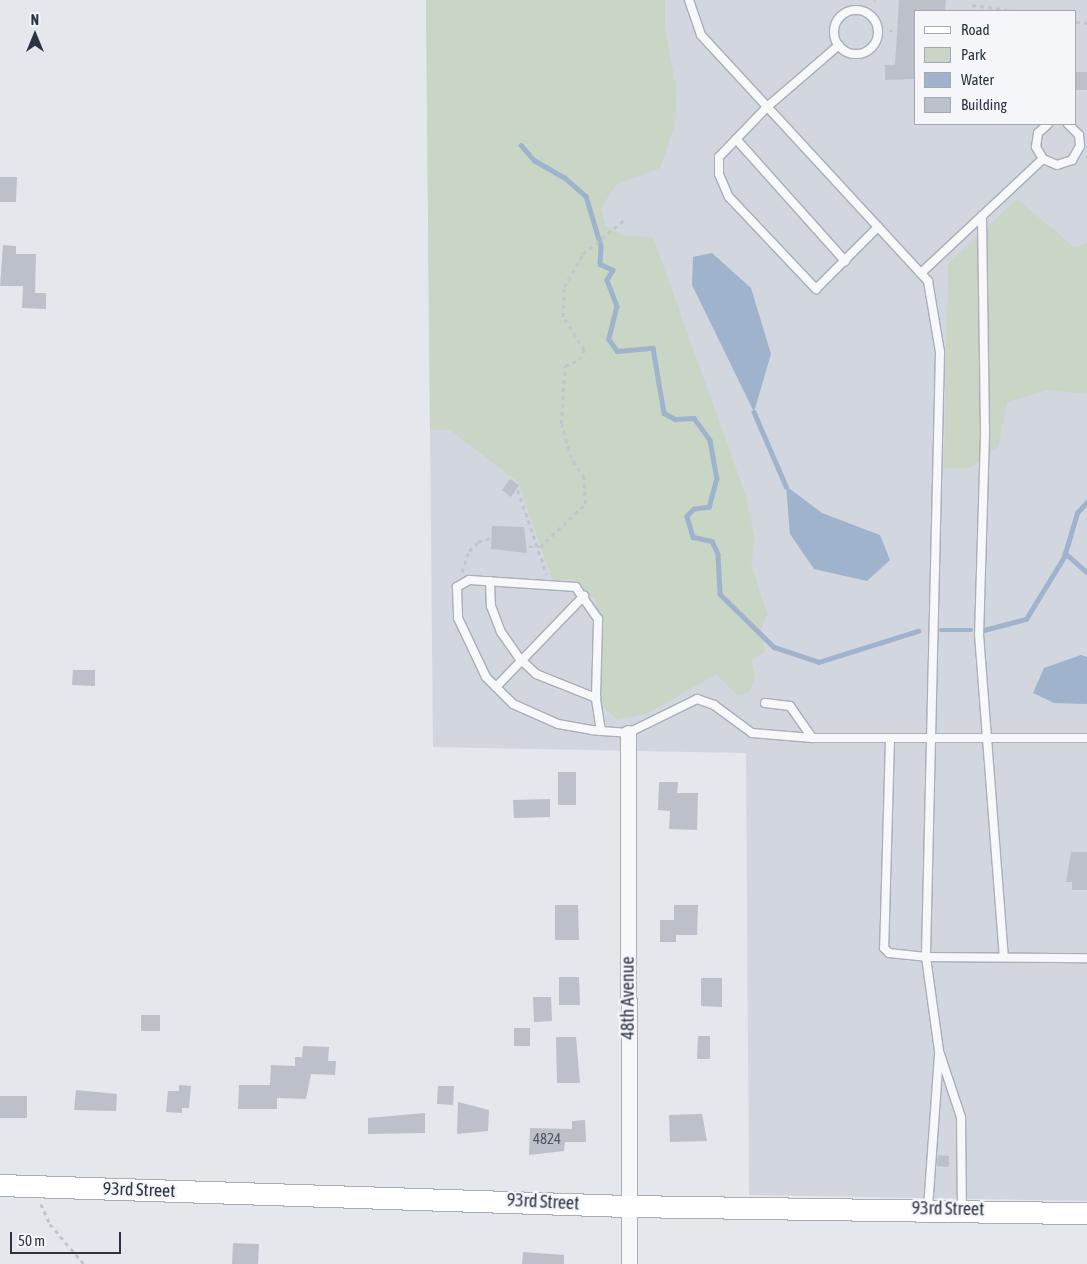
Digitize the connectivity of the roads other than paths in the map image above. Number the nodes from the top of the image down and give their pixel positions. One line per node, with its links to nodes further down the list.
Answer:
1 (690, 0): 3 (lane)
2 (839, 45): 2 (lane); 3 (lane)
3 (767, 107): 6 (lane); 10 (lane)
4 (1047, 125): 8 (lane)
5 (1069, 125): 7 (lane)
6 (736, 139): 11 (lane); 11 (lane)
7 (1083, 146): 8 (lane)
8 (1043, 159): 9 (lane)
9 (982, 216): 12 (lane); 21 (lane)
10 (878, 227): 11 (lane); 12 (lane)
11 (845, 261)
12 (920, 273): 25 (lane)
13 (490, 581): 14 (lane); 15 (lane); 16 (lane)
14 (584, 596): 15 (lane); 17 (lane)
15 (522, 661): 16 (lane); 17 (lane)
16 (496, 687): 19 (lane)
17 (596, 698): 19 (lane)
18 (764, 703): 22 (lane)
19 (601, 731): 20 (lane)
20 (628, 733): 22 (lane); 31 (street, 48th Avenue)
21 (988, 737): 23 (lane); 25 (lane); 27 (lane)
22 (812, 738): 24 (lane)
23 (1087, 738)
24 (890, 739): 25 (lane); 26 (lane)
25 (932, 740): 26 (lane)
26 (926, 957): 27 (lane); 29 (lane)
27 (1004, 957): 28 (lane)
28 (1087, 958)
29 (939, 1051): 32 (lane); 33 (lane)
30 (0, 1185): 31 (street, 93rd Street)
31 (628, 1206): 32 (street, 93rd Street); 35 (street, 48th Avenue)
32 (928, 1208): 33 (street, 93rd Street)
33 (962, 1209): 34 (street, 93rd Street)
34 (1087, 1213)
35 (629, 1264)

